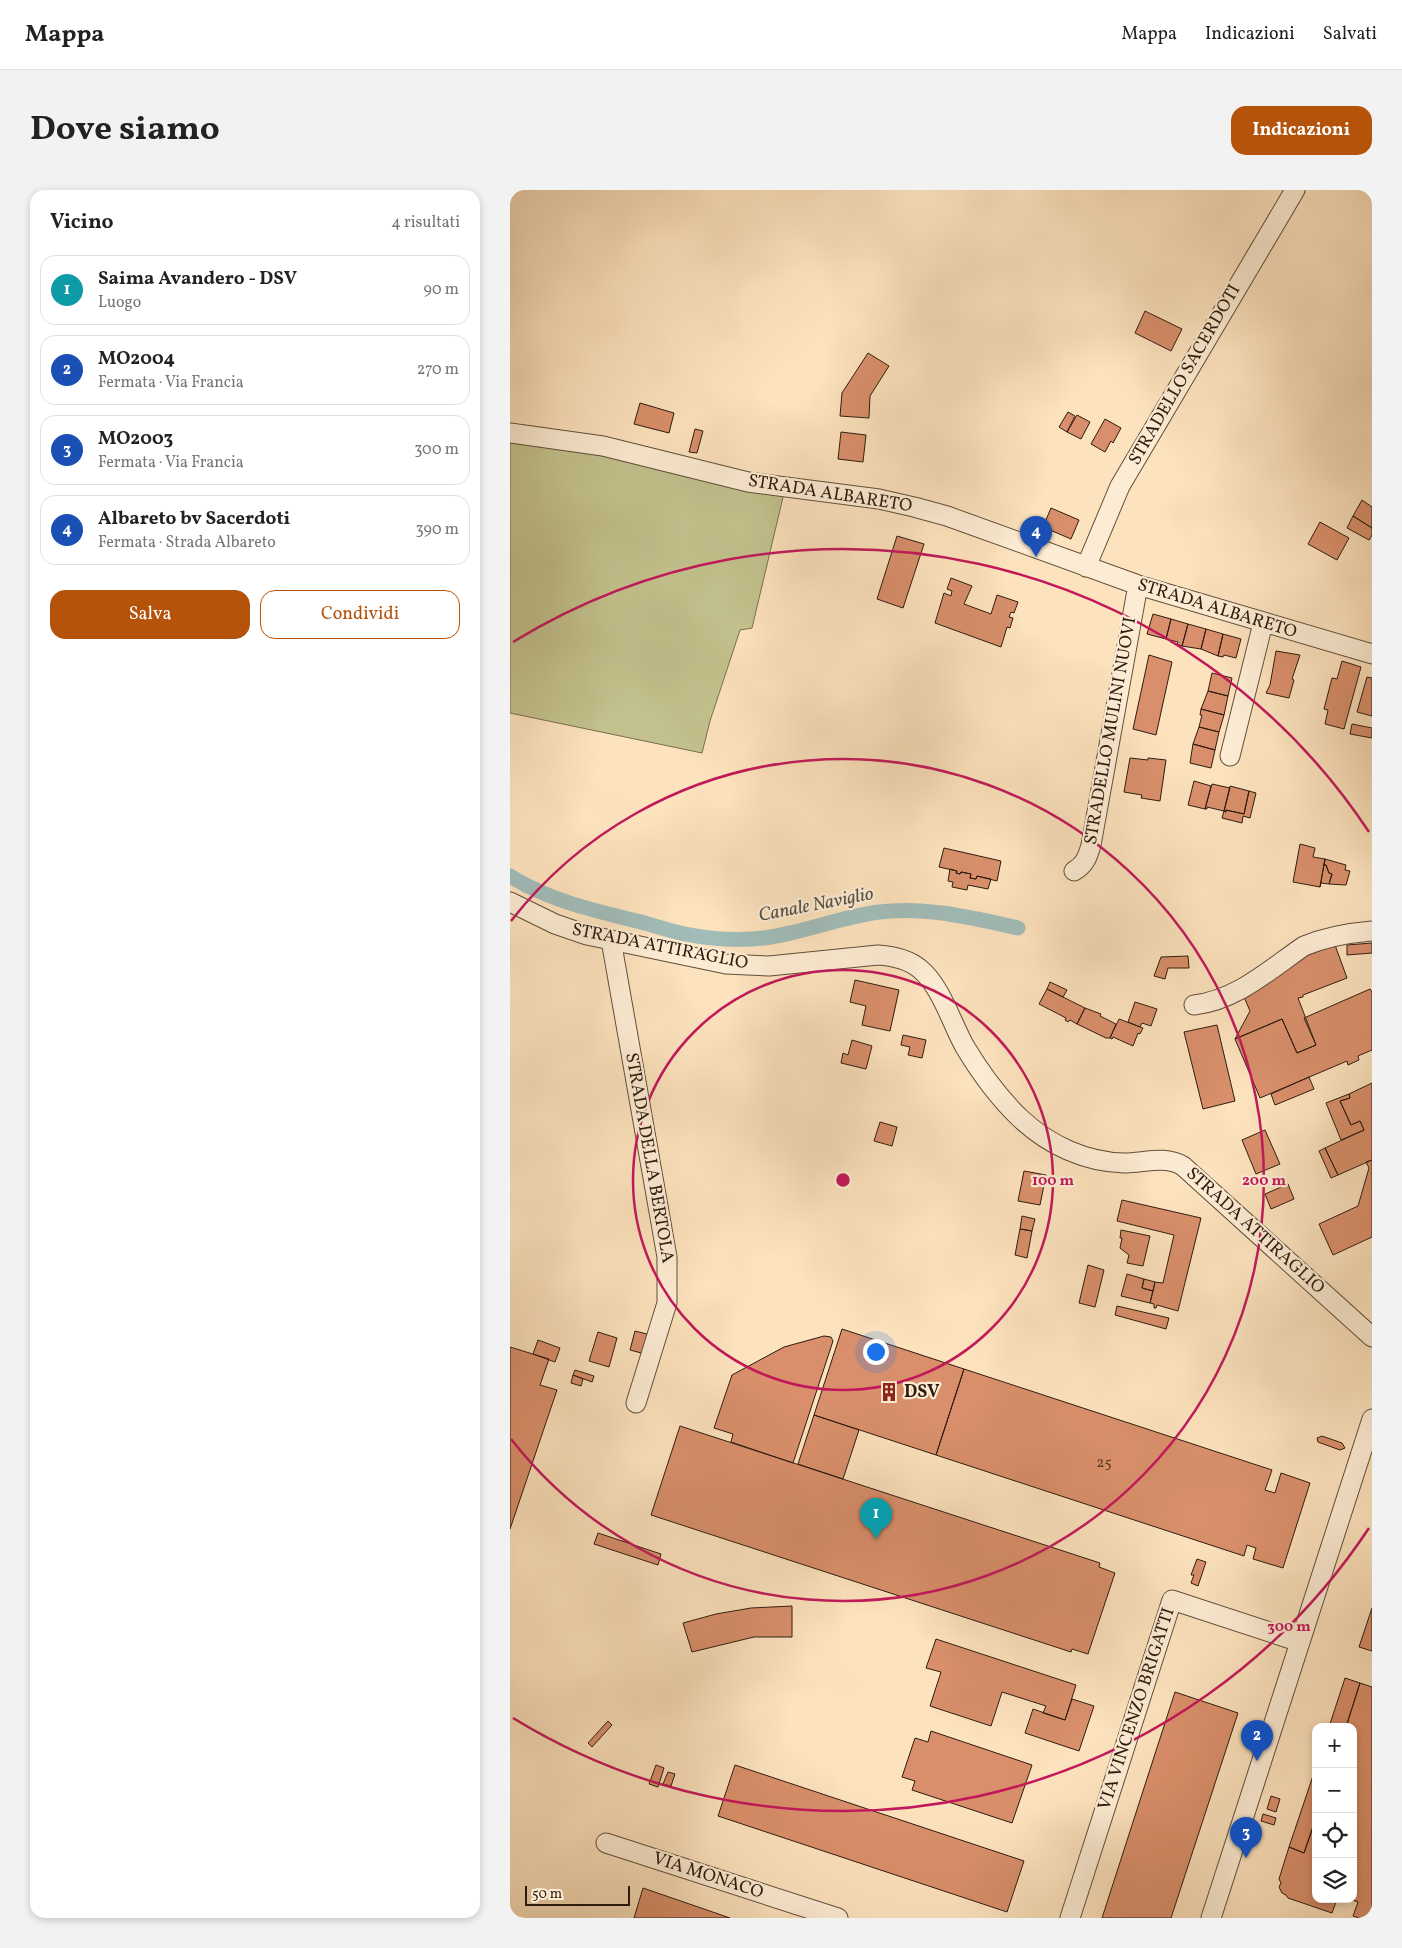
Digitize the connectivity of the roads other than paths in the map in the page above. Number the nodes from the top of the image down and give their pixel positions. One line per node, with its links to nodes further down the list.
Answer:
1 (1295, 190): 3 (street, STRADELLO SACERDOTI)
2 (510, 433): 3 (street, STRADA ALBARETO)
3 (1086, 567): 4 (street, STRADA ALBARETO)
4 (1138, 585): 5 (street, STRADA ALBARETO); 8 (street, STRADELLO MULINI NUOVI)
5 (1263, 623): 6 (street, STRADA ALBARETO); 7 (street)
6 (1372, 654)
7 (1230, 756)
8 (1074, 870)
9 (510, 902): 11 (street, STRADA ATTIRAGLIO)
10 (1372, 931): 12 (street)
11 (610, 940): 13 (street, STRADA ATTIRAGLIO); 14 (street, STRADA DELLA BERTOLA)
12 (1194, 1006)
13 (1372, 1337)
14 (636, 1403)
15 (1372, 1419): 16 (street)
16 (1300, 1642): 19 (street, VIA VINCENZO BRIGATTI); 20 (street)
17 (606, 1843): 18 (street, VIA MONACO)
18 (838, 1918)
19 (1070, 1918)
20 (1211, 1918)

